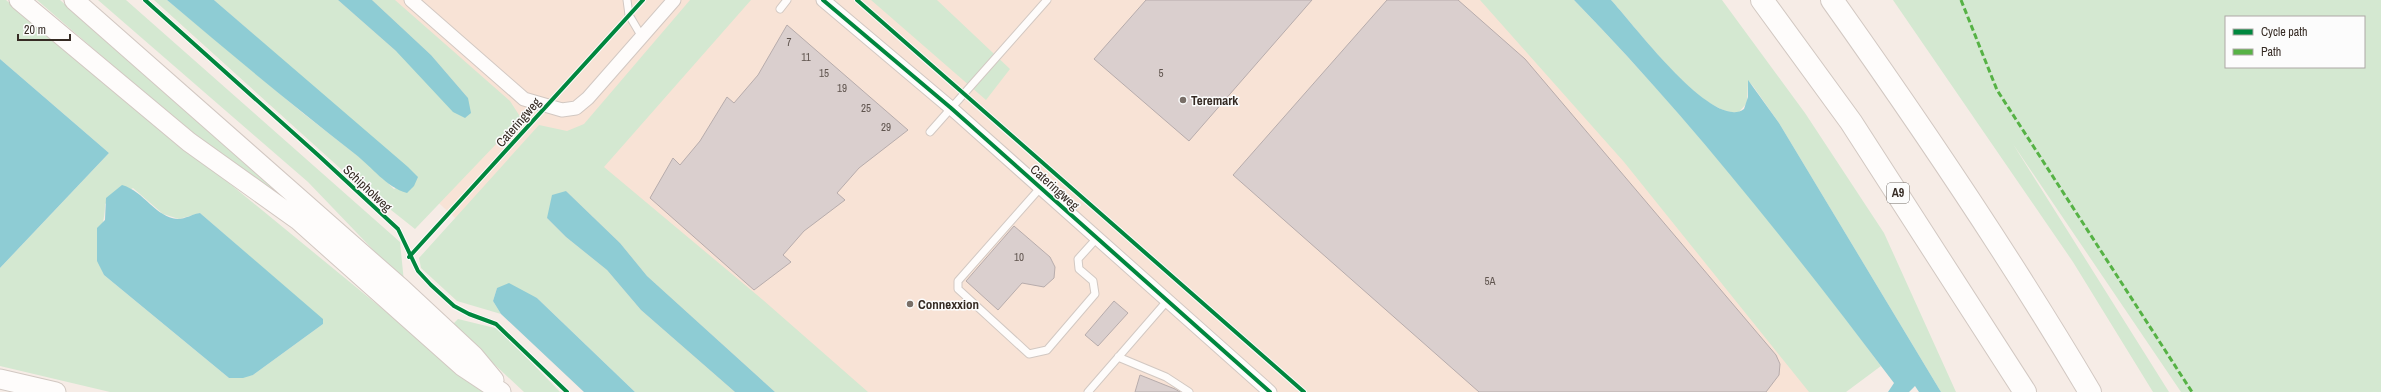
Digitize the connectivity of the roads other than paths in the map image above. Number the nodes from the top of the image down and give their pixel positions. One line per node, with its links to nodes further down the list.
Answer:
1 (19, 0): 21 (main road)
2 (74, 0): 21 (main road)
3 (411, 0): 12 (street, Cateringweg)
4 (627, 0): 12 (lane)
5 (674, 0): 12 (street, Cateringweg)
6 (787, 0): 11 (lane)
7 (823, 0): 13 (street, Cateringweg)
8 (1046, 0): 13 (lane)
9 (1762, 0): 25 (highway, A9)
10 (1832, 0): 26 (highway)
11 (780, 9)
12 (642, 37)
13 (950, 108): 14 (lane); 15 (street, Cateringweg)
14 (930, 132)
15 (1041, 187): 16 (street, Cateringweg); 16 (lane)
16 (1097, 238): 17 (street, Cateringweg)
17 (1167, 301): 18 (lane); 24 (street, Cateringweg)
18 (1118, 357): 22 (lane); 23 (lane)
19 (0, 379): 20 (main road)
20 (56, 392)
21 (502, 392)
22 (1088, 392)
23 (1188, 392)
24 (1270, 392)
25 (2024, 392)
26 (2090, 392)

